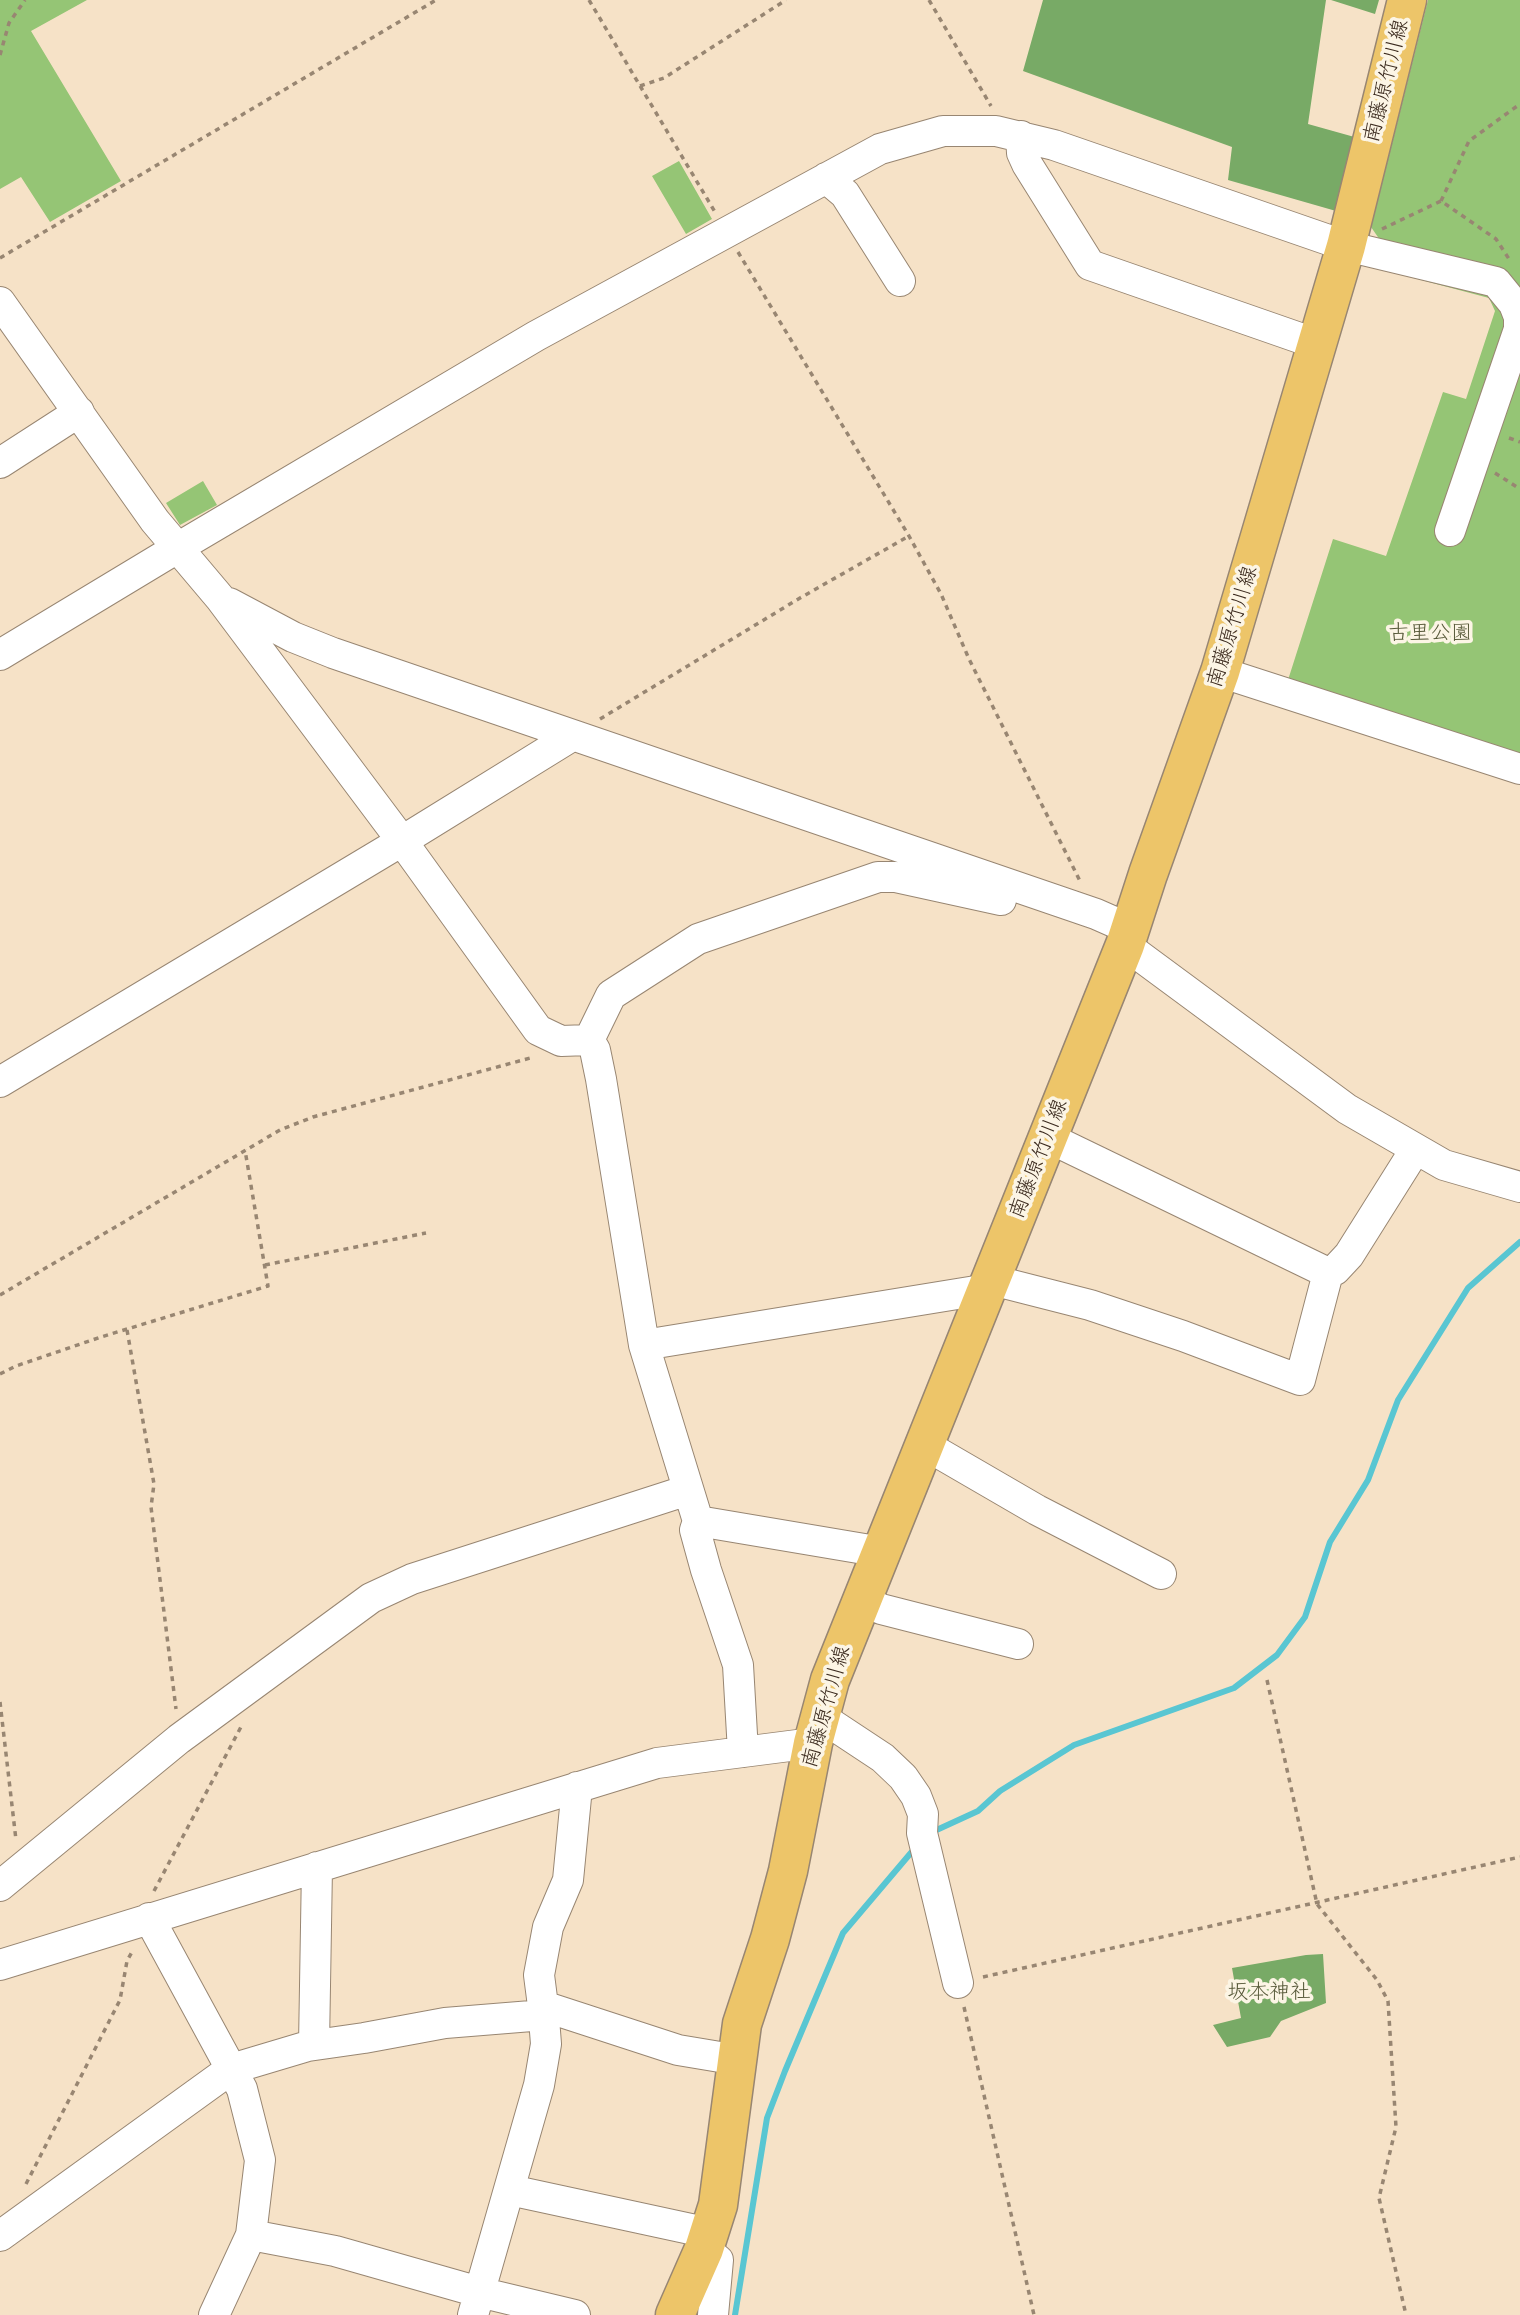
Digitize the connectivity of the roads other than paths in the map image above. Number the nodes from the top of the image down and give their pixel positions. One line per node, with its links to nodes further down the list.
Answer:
1 (1407, 0): 4 (main road, 南藤原竹川線)
2 (1008, 134): 3 (street); 4 (street); 7 (street)
3 (826, 178): 5 (street); 11 (street)
4 (1346, 246): 7 (main road, 南藤原竹川線); 10 (street)
5 (900, 281)
6 (0, 302): 8 (street)
7 (1317, 344): 14 (main road, 南藤原竹川線)
8 (79, 412): 9 (street); 11 (street)
9 (0, 463)
10 (1450, 531)
11 (179, 547): 12 (street); 13 (street)
12 (220, 598): 15 (street); 17 (street)
13 (0, 655)
14 (1220, 672): 16 (street); 19 (main road, 南藤原竹川線)
15 (572, 736): 17 (street); 18 (street)
16 (1520, 769)
17 (402, 841): 20 (street); 21 (street)
18 (1036, 894): 19 (street); 20 (street)
19 (1117, 930): 22 (main road, 南藤原竹川線); 23 (street)
20 (575, 1041): 27 (street)
21 (0, 1082)
22 (1049, 1138): 25 (street); 26 (main road, 南藤原竹川線)
23 (1415, 1150): 24 (street); 25 (street)
24 (1520, 1187)
25 (1328, 1273): 26 (street)
26 (990, 1285): 27 (street); 28 (main road, 南藤原竹川線)
27 (644, 1345): 29 (street)
28 (925, 1445): 31 (main road, 南藤原竹川線); 32 (street)
29 (688, 1490): 30 (street); 39 (street)
30 (698, 1521): 31 (street); 36 (street)
31 (882, 1552): 33 (main road, 南藤原竹川線)
32 (1161, 1574)
33 (863, 1599): 34 (street); 35 (main road, 南藤原竹川線)
34 (1018, 1644)
35 (817, 1730): 36 (street); 42 (street); 45 (main road, 南藤原竹川線)
36 (743, 1752): 37 (street)
37 (578, 1787): 38 (street); 43 (street)
38 (317, 1867): 40 (street); 44 (street)
39 (10, 1878)
40 (149, 1918): 41 (street); 46 (street)
41 (0, 1965)
42 (958, 1983)
43 (543, 2011): 44 (street); 45 (street); 47 (street)
44 (314, 2045): 46 (street)
45 (737, 2060): 50 (main road, 南藤原竹川線)
46 (231, 2069): 48 (street); 49 (street)
47 (510, 2190): 50 (street); 51 (street)
48 (251, 2235): 51 (street); 52 (street)
49 (0, 2236)
50 (706, 2241): 54 (main road, 南藤原竹川線); 55 (street)
51 (476, 2303): 53 (street)
52 (214, 2315)
53 (575, 2315)
54 (675, 2315)
55 (713, 2315)

